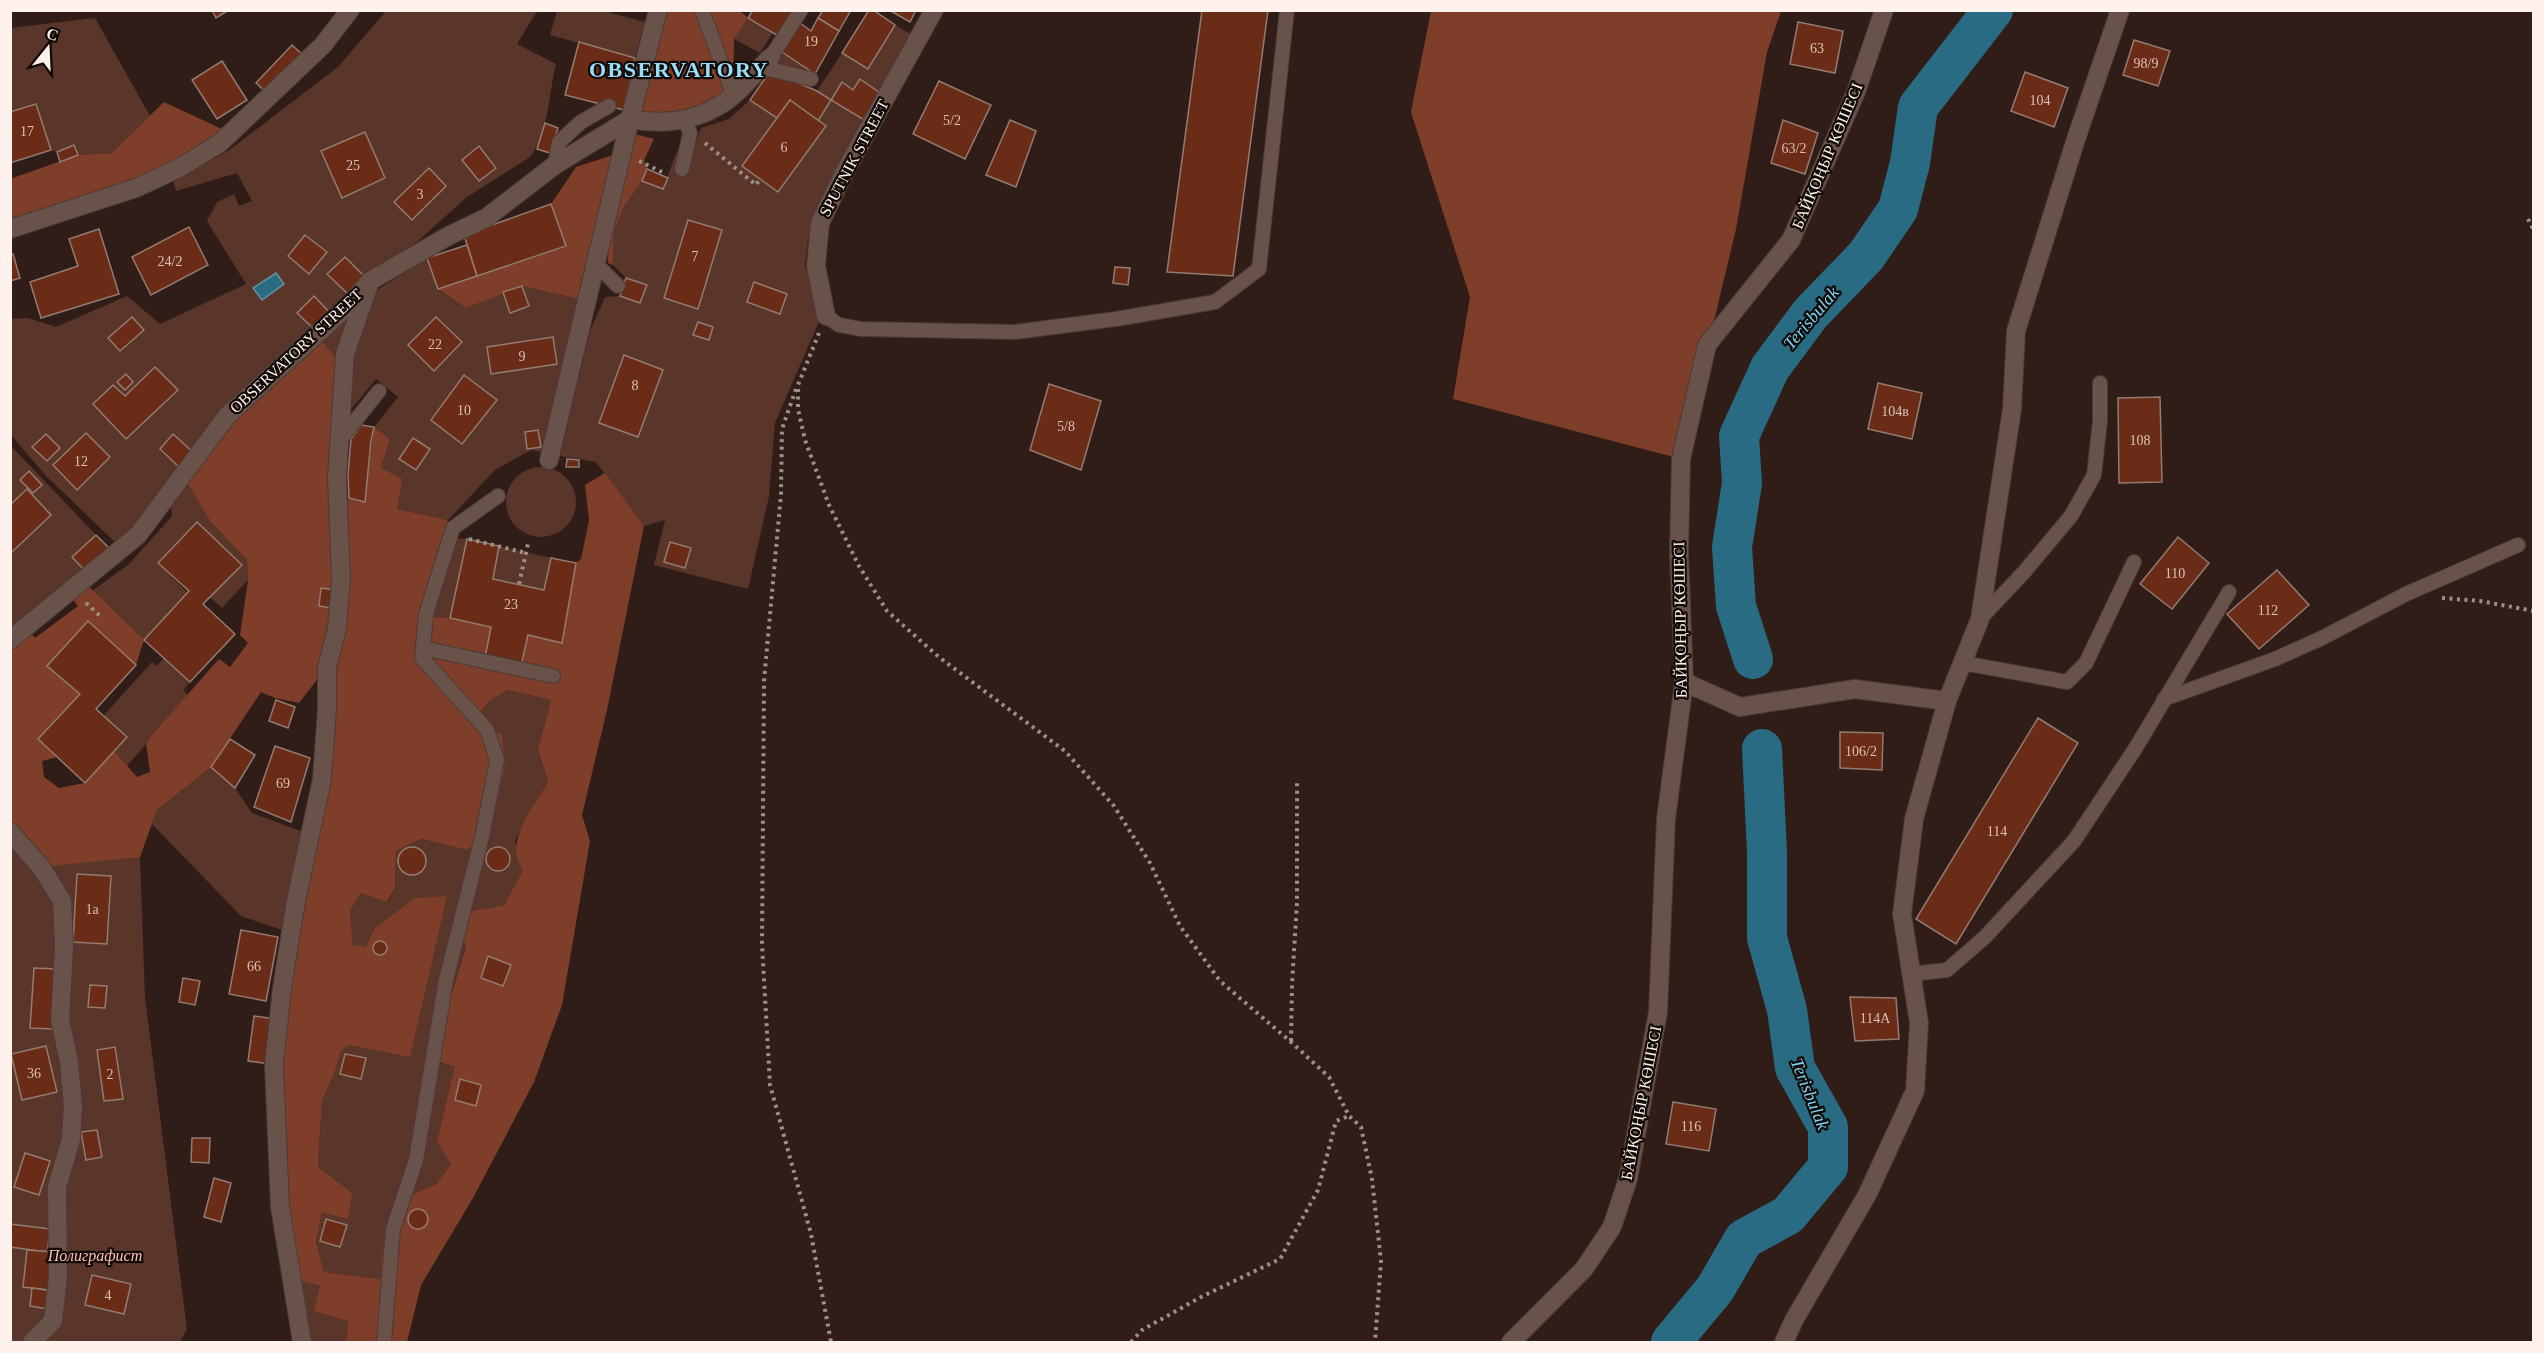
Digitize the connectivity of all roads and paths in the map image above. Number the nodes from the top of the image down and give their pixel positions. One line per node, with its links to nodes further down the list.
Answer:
1 (350, 10): 20 (street)
2 (658, 10): 13 (street)
3 (702, 10): 11 (lane)
4 (801, 10): 9 (lane)
5 (934, 10): 25 (street, SPUTNIK STREET)
6 (1287, 10): 25 (lane)
7 (1884, 10): 46 (street, БАЙҚОҢЫР КӨШЕСІ)
8 (2120, 10): 41 (street)
9 (766, 62): 10 (lane); 11 (street)
10 (811, 79)
11 (733, 94): 14 (street)
12 (609, 106): 16 (lane)
13 (630, 119): 14 (street); 15 (street); 16 (street, OBSERVATORY STREET)
14 (687, 126): 17 (lane); 18 (path)
15 (622, 152): 17 (path); 22 (street)
16 (555, 165): 23 (street, OBSERVATORY STREET)
17 (681, 169)
18 (760, 179)
19 (2528, 219): 21 (path)
20 (10, 229)
21 (2534, 231)
22 (596, 264): 24 (lane); 30 (street)
23 (370, 281): 29 (street); 42 (street, OBSERVATORY STREET)
24 (618, 286)
25 (826, 316): 27 (path)
26 (2100, 383): 41 (lane)
27 (798, 385): 52 (path); 57 (path)
28 (379, 391): 29 (lane)
29 (339, 441): 55 (street)
30 (549, 460)
31 (498, 496): 32 (lane)
32 (451, 535): 35 (path); 43 (lane)
33 (528, 544): 35 (path)
34 (2518, 545): 39 (lane)
35 (526, 553): 37 (path)
36 (2134, 562): 44 (lane)
37 (519, 584)
38 (2229, 592): 47 (lane)
39 (2406, 594): 40 (path); 47 (lane)
40 (2534, 611)
41 (1980, 619): 44 (street)
42 (10, 640)
43 (423, 648): 45 (lane); 56 (lane)
44 (1963, 663): 48 (street)
45 (553, 676)
46 (1684, 682): 48 (street); 60 (street, БАЙҚОҢЫР КӨШЕСІ)
47 (2164, 699): 51 (lane)
48 (1947, 701): 51 (street)
49 (1297, 779): 52 (path)
50 (10, 832): 54 (street)
51 (1911, 974): 61 (street)
52 (1291, 1042): 53 (path)
53 (1349, 1116): 58 (path); 59 (path)
54 (32, 1342)
55 (303, 1342)
56 (384, 1342)
57 (831, 1342)
58 (1131, 1342)
59 (1374, 1342)
60 (1511, 1342)
61 (1784, 1342)

